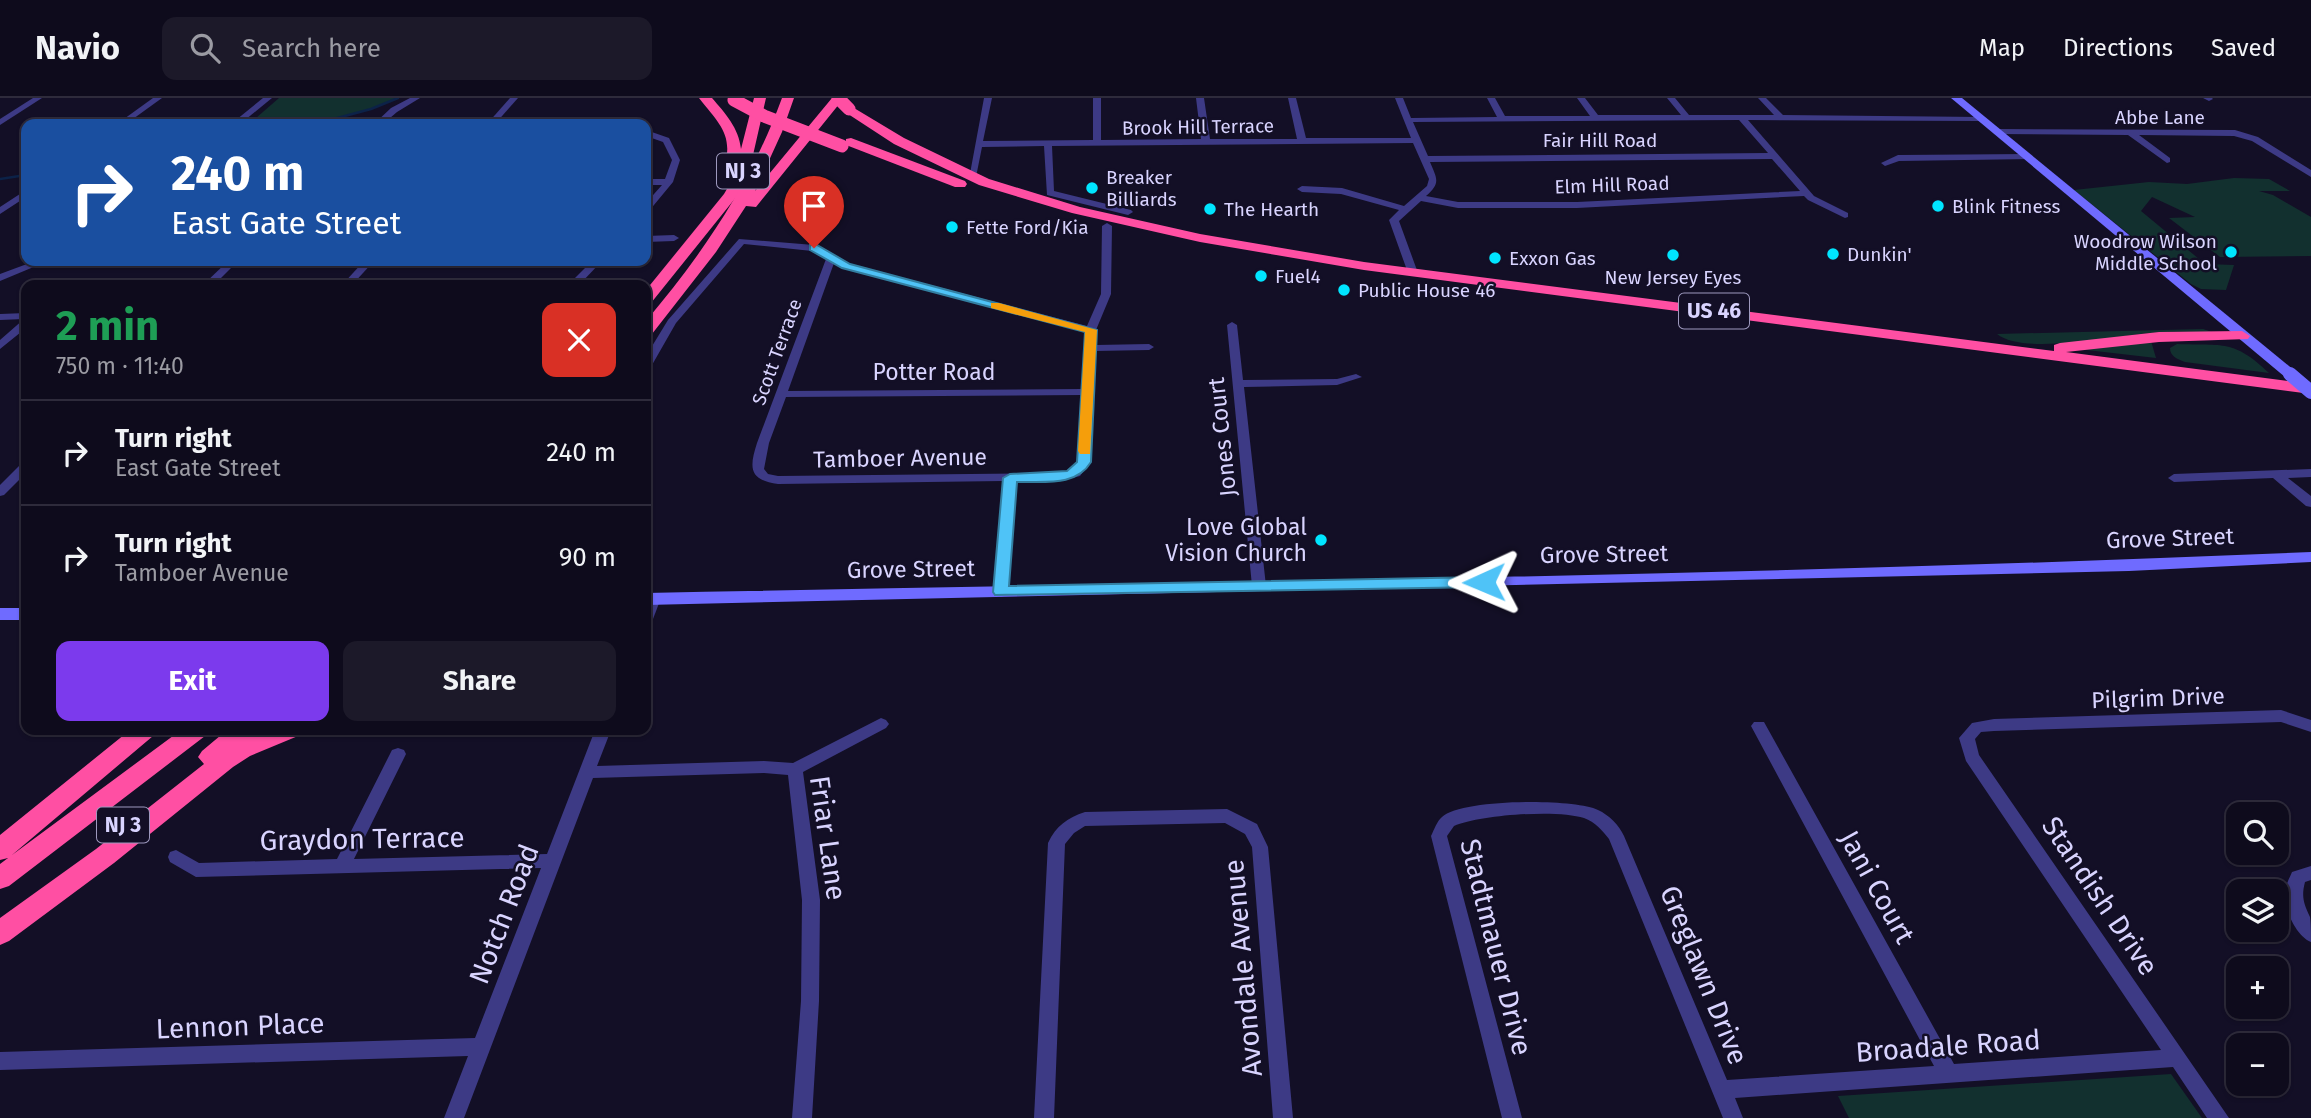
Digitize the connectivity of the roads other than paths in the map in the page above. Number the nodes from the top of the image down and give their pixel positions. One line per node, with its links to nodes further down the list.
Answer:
1 (38, 98): 32 (street)
2 (158, 98): 23 (street)
3 (268, 98): 24 (street)
4 (416, 98): 25 (street)
5 (514, 98): 26 (street)
6 (705, 98): 65 (highway)
7 (760, 98): 40 (highway); 65 (highway, NJ 3)
8 (788, 98): 64 (highway, NJ 3)
9 (838, 98): 51 (highway, US 46, bridge); 64 (highway)
10 (988, 98): 41 (street)
11 (1097, 98): 39 (street)
12 (1200, 98): 38 (street)
13 (1292, 98): 37 (street)
14 (1399, 98): 31 (street)
15 (1491, 98): 27 (street)
16 (1581, 98): 22 (street)
17 (1671, 98): 21 (street)
18 (1762, 98): 29 (street)
19 (1956, 98): 30 (street)
20 (733, 99): 40 (highway, bridge)
21 (1687, 117): 22 (street); 28 (street)
22 (1596, 118): 27 (street)
23 (128, 119)
24 (241, 119)
25 (384, 119)
26 (495, 119)
27 (1502, 119): 31 (street)
28 (1742, 119): 29 (street); 43 (street)
29 (1782, 119): 30 (street)
30 (1981, 119): 33 (street)
31 (1409, 120): 36 (street)
32 (0, 123)
33 (1998, 132): 34 (street, Abbe Lane); 44 (street)
34 (2129, 132): 46 (street); 49 (street, Abbe Lane)
35 (651, 135): 53 (street)
36 (1417, 140): 37 (street, Brook Hill Terrace); 45 (street)
37 (1302, 141): 38 (street, Brook Hill Terrace)
38 (1206, 142): 39 (street, Brook Hill Terrace)
39 (1097, 143): 42 (street, Brook Hill Terrace)
40 (847, 144): 63 (highway, US 46)
41 (979, 144): 42 (street, Brook Hill Terrace); 51 (street)
42 (1048, 144): 61 (street)
43 (1774, 156): 45 (street, Fair Hill Road); 55 (street)
44 (2028, 157): 47 (street); 86 (street)
45 (1426, 159): 57 (street)
46 (2167, 160)
47 (1885, 163)
48 (2311, 166): 49 (street)
49 (2300, 167): 50 (street, Abbe Lane)
50 (2311, 174)
51 (972, 177): 73 (highway, US 46)
52 (651, 182): 53 (street)
53 (669, 182): 58 (street)
54 (1302, 189): 59 (street)
55 (1807, 193): 57 (street, Elm Hill Road); 62 (street)
56 (21, 196): 60 (street)
57 (1419, 198): 59 (street)
58 (651, 203)
59 (1405, 209): 73 (street)
60 (0, 211)
61 (1128, 212)
62 (1845, 215)
63 (1107, 226): 84 (street); 98 (highway, US 46)
64 (727, 228): 81 (highway, NJ 3)
65 (701, 233): 78 (highway, NJ 3)
66 (674, 238): 67 (street)
67 (651, 239)
68 (831, 258): 84 (street); 91 (street); 97 (street, Scott Terrace)
69 (30, 266): 74 (street)
70 (228, 266): 75 (street)
71 (364, 266): 76 (street)
72 (592, 266): 77 (street)
73 (1413, 273): 90 (highway, US 46)
74 (0, 278)
75 (213, 280)
76 (352, 280)
77 (578, 280)
78 (651, 294)
79 (21, 316): 80 (street)
80 (0, 317)
81 (651, 325)
82 (1232, 325): 94 (street, Jones Court)
83 (21, 327): 87 (street)
84 (1091, 330): 89 (street)
85 (2208, 336): 86 (highway); 90 (highway); 93 (highway)
86 (2242, 336): 95 (street, bridge)
87 (0, 346)
88 (1149, 347): 89 (street)
89 (1089, 348): 96 (street)
90 (2002, 348): 93 (highway, US 46)
91 (651, 357)
92 (1356, 377): 94 (street)
93 (2235, 379): 95 (highway, US 46)
94 (1238, 384): 108 (street, Jones Court)
95 (2311, 390)
96 (1087, 393): 97 (street, Potter Road); 103 (street, Tamboer Avenue)
97 (781, 394): 99 (street, Scott Terrace)
98 (2311, 400)
99 (758, 459): 103 (street, Tamboer Avenue)
100 (21, 471): 105 (street)
101 (2311, 473): 102 (street)
102 (2276, 474): 104 (street); 106 (street)
103 (1010, 478): 109 (street)
104 (2174, 478)
105 (0, 492)
106 (2311, 503)
107 (2311, 556): 108 (street, Grove Street)
108 (1259, 586): 109 (street, Grove Street)
109 (1001, 592): 110 (street, Grove Street)
110 (651, 599)
111 (0, 614): 112 (street)
112 (21, 614)
113 (881, 724): 123 (street)
114 (2006, 725): 116 (street, Pilgrim Drive); 136 (street, Standish Drive)
115 (1759, 726): 138 (street, Jani Court)
116 (2311, 726)
117 (139, 735): 125 (highway)
118 (190, 735): 131 (highway, NJ 3)
119 (237, 735): 132 (highway, NJ 3)
120 (278, 735): 133 (highway)
121 (601, 735): 124 (street, Notch Road)
122 (398, 754): 129 (street)
123 (795, 769): 124 (street, Friar Lane); 141 (street, Friar Lane)
124 (587, 772): 128 (street, Notch Road)
125 (0, 850)
126 (1623, 853): 139 (street, Greglawn Drive); 144 (street, Stadtmauer Drive)
127 (176, 857): 129 (street, Graydon Terrace)
128 (553, 861): 129 (street, Graydon Terrace); 135 (street, Notch Road)
129 (343, 865)
130 (2311, 873): 134 (street)
131 (0, 878)
132 (0, 918)
133 (0, 933)
134 (2311, 934)
135 (481, 1047): 137 (street, Lennon Place); 140 (street, Notch Road)
136 (2178, 1058): 138 (street, Broadale Road); 146 (street, Standish Drive)
137 (0, 1061)
138 (1949, 1074): 139 (street, Broadale Road)
139 (1721, 1090): 145 (street, Greglawn Drive)
140 (453, 1118)
141 (802, 1118)
142 (1044, 1118): 143 (street, Avondale Avenue)
143 (1283, 1118)
144 (1512, 1118)
145 (1733, 1118)
146 (2219, 1118)

